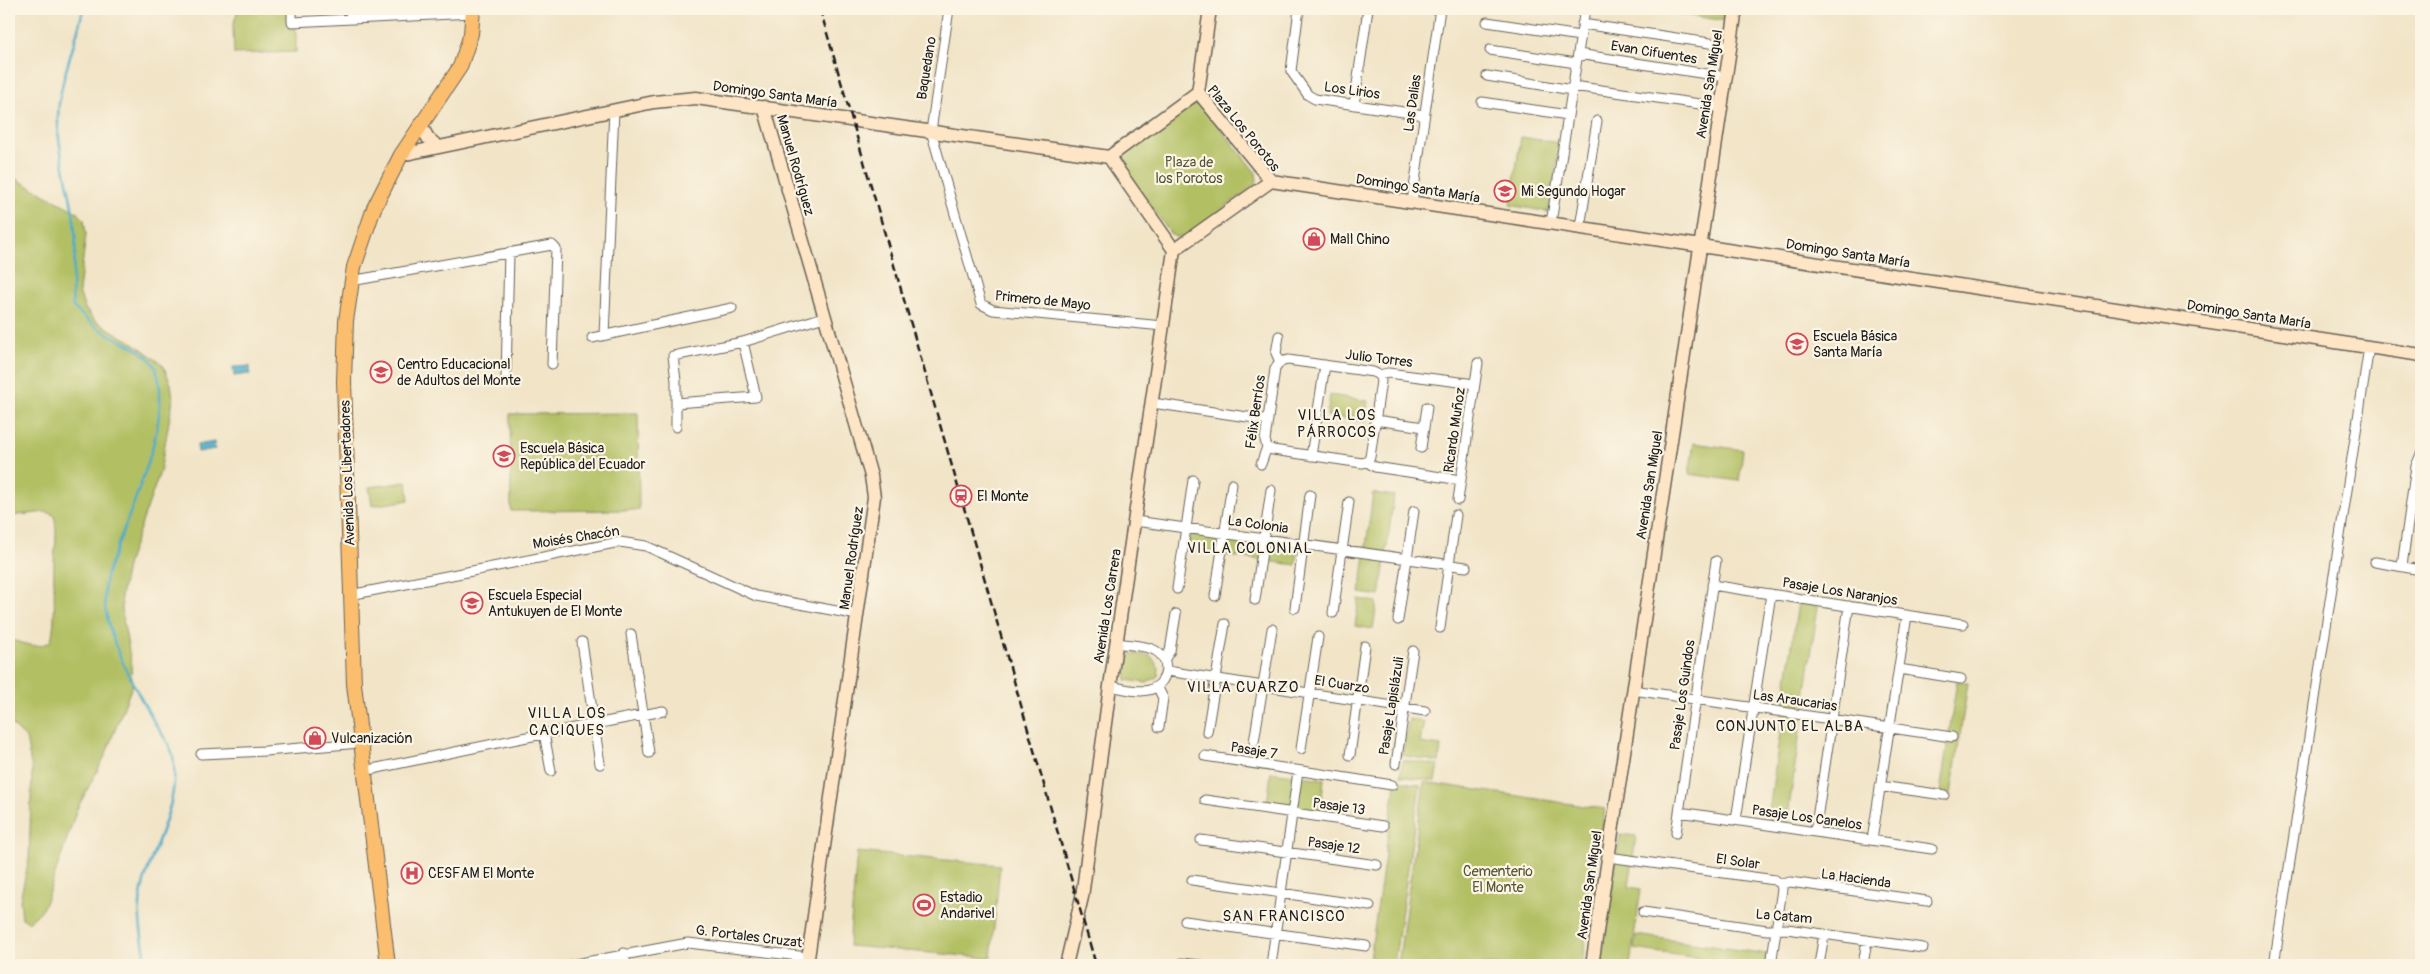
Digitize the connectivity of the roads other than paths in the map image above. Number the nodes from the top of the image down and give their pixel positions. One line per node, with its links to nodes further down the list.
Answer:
1 (292, 9): 12 (street)
2 (350, 9): 12 (street)
3 (949, 9): 32 (street, Baquedano)
4 (1210, 9): 22 (street)
5 (1300, 9): 24 (street, Los Lirios)
6 (1368, 9): 24 (street)
7 (1440, 9): 28 (street, Las Dalias)
8 (1584, 9): 14 (street)
9 (1736, 9): 16 (street, Avenida San Miguel)
10 (473, 11): 11 (street); 31 (main road, Avenida Los Libertadores)
11 (416, 12): 12 (street)
12 (351, 19)
13 (1487, 22): 15 (street)
14 (1582, 24): 15 (street); 16 (street)
15 (1580, 36): 18 (street)
16 (1730, 46): 20 (street, Avenida San Miguel)
17 (1490, 50): 18 (street, Evan Cifuentes)
18 (1577, 58): 20 (street, Evan Cifuentes); 21 (street)
19 (1487, 76): 21 (street)
20 (1726, 77): 26 (street, Avenida San Miguel)
21 (1572, 88): 26 (street); 29 (street)
22 (1198, 92): 35 (street, Plaza Los Porotos); 36 (street, Plaza Los Porotos)
23 (1482, 102): 29 (street)
24 (1354, 105): 28 (street, Los Lirios)
25 (764, 107): 27 (street, Domingo Santa María); 32 (street, Domingo Santa María); 45 (street, Manuel Rodríguez)
26 (1721, 107): 40 (street, Avenida San Miguel)
27 (614, 110): 33 (street, Domingo Santa María); 47 (street)
28 (1424, 115): 37 (street, Las Dalias)
29 (1568, 115): 38 (street)
30 (1596, 121): 39 (street)
31 (421, 126): 33 (street); 34 (main road, Avenida Los Libertadores)
32 (930, 131): 35 (street, Domingo Santa María); 46 (street, Primero de Mayo)
33 (438, 147): 34 (street, Domingo Santa María)
34 (402, 155): 43 (main road, Avenida Los Libertadores)
35 (1109, 157): 41 (street)
36 (1271, 181): 37 (street, Domingo Santa María); 41 (street, Plaza Los Porotos)
37 (1412, 202): 38 (street, Domingo Santa María)
38 (1551, 223): 39 (street, Domingo Santa María)
39 (1580, 227): 40 (street, Domingo Santa María)
40 (1700, 245): 51 (street, Domingo Santa María); 126 (street, Avenida San Miguel)
41 (1174, 250): 46 (street, Avenida Los Carrera)
42 (509, 252): 43 (street); 55 (street); 58 (street)
43 (351, 281): 98 (main road, Avenida Los Libertadores)
44 (732, 308): 47 (street)
45 (824, 317): 50 (street); 105 (street, Manuel Rodríguez)
46 (1163, 326): 61 (street, Avenida Los Carrera)
47 (604, 335): 49 (street)
48 (1278, 336): 53 (street, Félix Berríos)
49 (592, 338)
50 (743, 342): 60 (street); 60 (street)
51 (2369, 347): 52 (street, Domingo Santa María); 196 (street)
52 (2421, 354)
53 (1280, 362): 56 (street, Julio Torres); 63 (street, Félix Berríos)
54 (1478, 363): 59 (street, Ricardo Muñoz)
55 (552, 364)
56 (1325, 365): 57 (street, Julio Torres); 70 (street)
57 (1379, 375): 59 (street, Julio Torres); 64 (street)
58 (506, 378)
59 (1475, 384): 74 (street, Ricardo Muñoz)
60 (676, 403): 66 (street)
61 (1152, 403): 63 (street); 82 (street, Avenida Los Carrera)
62 (1427, 407): 65 (street)
63 (1268, 420): 67 (street, Félix Berríos)
64 (1375, 420): 65 (street); 71 (street)
65 (1424, 426): 68 (street)
66 (676, 427)
67 (1267, 447): 70 (street); 72 (street, Félix Berríos)
68 (1421, 448)
69 (2421, 454): 93 (street)
70 (1311, 456): 71 (street)
71 (1367, 462): 74 (street)
72 (1261, 464)
73 (1193, 480): 83 (street)
74 (1461, 480): 78 (street, Ricardo Muñoz)
75 (1232, 484): 84 (street)
76 (1271, 490): 85 (street)
77 (1310, 495): 86 (street)
78 (1458, 500)
79 (1349, 502): 87 (street)
80 (1414, 511): 88 (street)
81 (1456, 516): 91 (street)
82 (1135, 521): 83 (street, La Colonia); 115 (street, Avenida Los Carrera)
83 (1186, 528): 84 (street, La Colonia); 96 (street)
84 (1224, 533): 85 (street, La Colonia); 99 (street)
85 (1264, 539): 86 (street, La Colonia); 100 (street)
86 (1303, 544): 87 (street, La Colonia); 102 (street)
87 (1342, 550): 88 (street, La Colonia); 103 (street)
88 (1407, 558): 91 (street, La Colonia); 107 (street)
89 (1716, 561): 95 (street, Pasaje Los Guindos)
90 (2375, 562): 93 (street)
91 (1449, 564): 92 (street, La Colonia); 110 (street)
92 (1466, 566)
93 (2402, 566): 94 (street)
94 (2421, 570)
95 (1712, 585): 97 (street, Pasaje Los Naranjos); 128 (street, Pasaje Los Guindos)
96 (1177, 589)
97 (1771, 594): 101 (street, Pasaje Los Naranjos); 130 (street)
98 (350, 595): 105 (street, Moisés Chacón); 142 (main road, Avenida Los Libertadores)
99 (1215, 596)
100 (1255, 600)
101 (1849, 606): 106 (street, Pasaje Los Naranjos); 135 (street)
102 (1294, 608)
103 (1333, 613)
104 (1176, 614): 118 (street)
105 (858, 615): 184 (street, Manuel Rodríguez)
106 (1907, 615): 109 (street, Pasaje Los Naranjos); 119 (street)
107 (1398, 620)
108 (1225, 624): 121 (street)
109 (1962, 624)
110 (1440, 628)
111 (1272, 629): 125 (street)
112 (631, 634): 134 (street)
113 (1318, 638): 127 (street)
114 (582, 642): 136 (street)
115 (1116, 643): 118 (street); 123 (street, Avenida Los Carrera)
116 (1365, 646): 129 (street)
117 (1413, 651): 131 (street, Pasaje Lapislázuli)
118 (1164, 660): 120 (street)
119 (1899, 669): 122 (street); 138 (street)
120 (1167, 671): 121 (street, El Cuarzo); 124 (street)
121 (1216, 679): 125 (street, El Cuarzo); 139 (street)
122 (1961, 679)
123 (1110, 686): 124 (street); 189 (street, Avenida Los Carrera)
124 (1157, 686): 137 (street)
125 (1263, 686): 127 (street, El Cuarzo); 143 (street)
126 (1633, 690): 128 (street, Las Araucarias); 168 (street, Avenida San Miguel)
127 (1309, 693): 129 (street, El Cuarzo); 144 (street)
128 (1696, 699): 130 (street, Las Araucarias); 158 (street, Pasaje Los Guindos)
129 (1357, 701): 131 (street, El Cuarzo); 147 (street)
130 (1754, 707): 135 (street, Las Araucarias); 160 (street)
131 (1404, 708): 132 (street, El Cuarzo); 150 (street, Pasaje Lapislázuli)
132 (1425, 711)
133 (663, 712): 134 (street)
134 (643, 715): 136 (street); 145 (street)
135 (1832, 719): 138 (street, Las Araucarias); 162 (street)
136 (594, 724): 140 (street); 149 (street)
137 (1159, 727)
138 (1890, 727): 141 (street, Las Araucarias); 155 (street)
139 (1207, 732)
140 (544, 733): 151 (street); 152 (street)
141 (1952, 737)
142 (360, 742): 146 (street); 151 (main road, Avenida Los Libertadores)
143 (1254, 742)
144 (1301, 749)
145 (649, 753)
146 (201, 754)
147 (1350, 755)
148 (1205, 756): 153 (street, Pasaje 7)
149 (600, 764)
150 (1396, 764)
151 (363, 771): 186 (main road, Avenida Los Libertadores)
152 (551, 771)
153 (1298, 771): 154 (street, Pasaje 7); 159 (street)
154 (1392, 785)
155 (1880, 786): 156 (street); 165 (street)
156 (1944, 795)
157 (1205, 800): 159 (street, Pasaje 13)
158 (1679, 812): 160 (street, Pasaje Los Canelos); 163 (street, Pasaje Los Guindos)
159 (1292, 813): 161 (street, Pasaje 13); 167 (street)
160 (1736, 820): 162 (street, Pasaje Los Canelos)
161 (1383, 826)
162 (1815, 832): 165 (street, Pasaje Los Canelos)
163 (1676, 833)
164 (1201, 840): 167 (street, Pasaje 12)
165 (1872, 840): 166 (street, Pasaje Los Canelos)
166 (1932, 849)
167 (1287, 853): 169 (street, Pasaje 12); 172 (street)
168 (1608, 857): 171 (street, El Solar); 192 (street, Avenida San Miguel)
169 (1377, 865)
170 (1192, 880): 172 (street)
171 (1781, 884): 173 (street, La Hacienda); 177 (street)
172 (1281, 893): 174 (street); 178 (street)
173 (1927, 901)
174 (1370, 906)
175 (1643, 912): 177 (street, La Catam)
176 (1185, 921): 178 (street)
177 (1776, 929): 179 (street, La Catam); 193 (street)
178 (1275, 934): 181 (street); 191 (street)
179 (1824, 934): 180 (street, La Catam); 194 (street)
180 (1867, 940): 182 (street, La Catam); 195 (street)
181 (1366, 946)
182 (1922, 948)
183 (624, 953): 184 (street, G. Portales Cruzat); 187 (street, G. Portales Cruzat); 188 (street)
184 (807, 961)
185 (1182, 963): 190 (street)
186 (388, 965)
187 (570, 965)
188 (626, 965)
189 (1066, 965)
190 (1201, 965)
191 (1271, 965)
192 (1592, 965)
193 (1771, 965)
194 (1819, 965)
195 (1863, 965)
196 (2274, 965)

